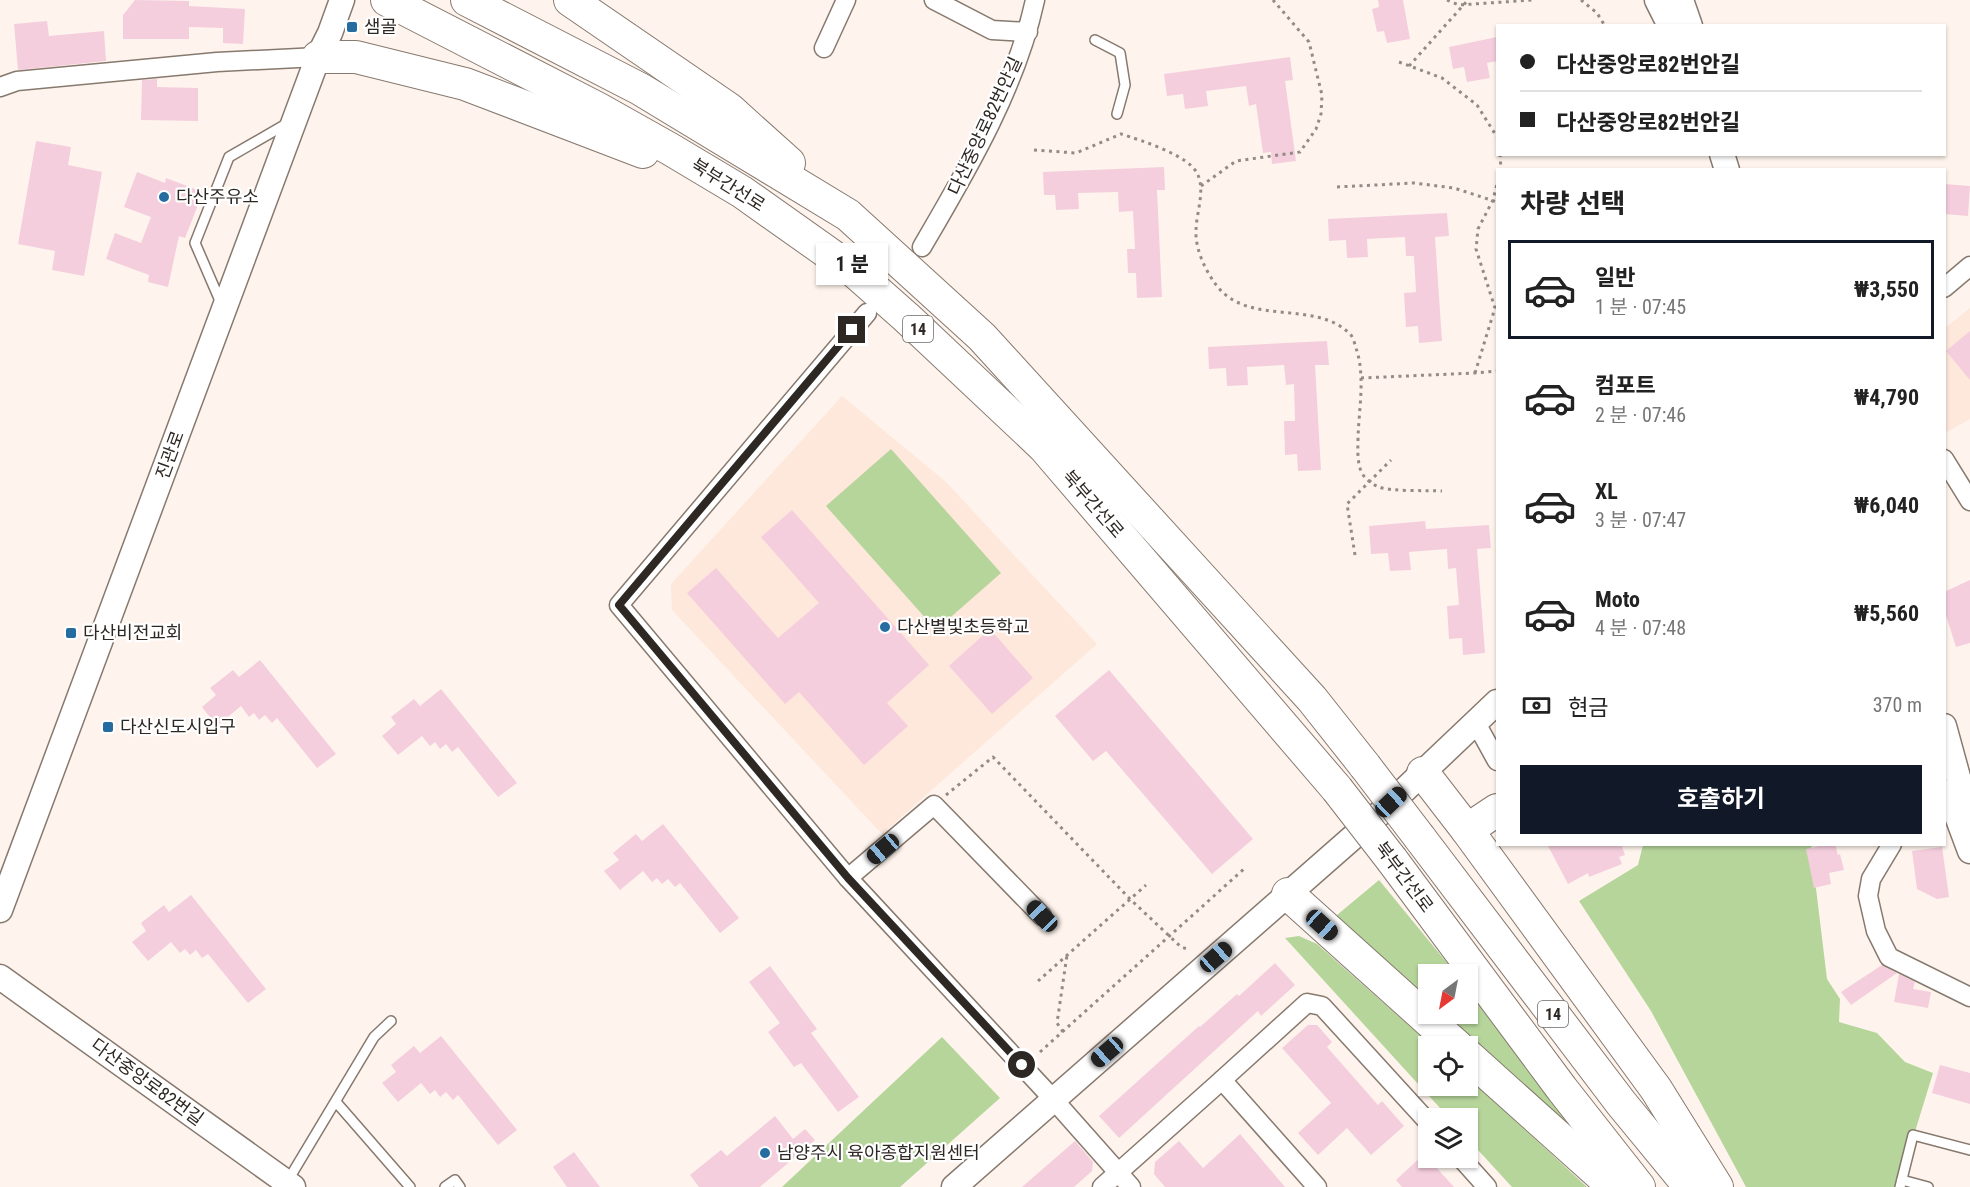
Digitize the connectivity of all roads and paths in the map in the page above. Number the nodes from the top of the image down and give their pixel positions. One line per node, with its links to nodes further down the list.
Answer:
1 (342, 0): 22 (street, 진관로)
2 (467, 0): 34 (highway, 북부간선로 / 14)
3 (570, 0): 34 (highway)
4 (846, 0): 21 (street)
5 (934, 0): 19 (street)
6 (1035, 0): 19 (street, 다산중앙로82번안길)
7 (1273, 0): 30 (path)
8 (1447, 0): 15 (path)
9 (1468, 0): 15 (path)
10 (1533, 0): 15 (path)
11 (1581, 0): 16 (path)
12 (1658, 0): 17 (street)
13 (1681, 0): 18 (street)
14 (388, 1): 32 (highway, 북부간선로 / 14)
15 (1464, 4): 24 (path)
16 (1604, 24)
17 (1669, 24)
18 (1689, 24)
19 (1028, 32): 35 (street, 다산중앙로82번안길)
20 (1095, 40): 26 (lane)
21 (824, 48)
22 (318, 57): 25 (street); 27 (street, 진관로); 32 (highway)
23 (1399, 62): 24 (path)
24 (1409, 66): 28 (path)
25 (0, 87)
26 (1117, 114)
27 (295, 119): 39 (street, 진관로); 39 (lane)
28 (1496, 135)
29 (1034, 150): 30 (path)
30 (1201, 186): 43 (path)
31 (1337, 186): 33 (path)
32 (742, 192): 98 (highway, 북부간선로 / 14, bridge)
33 (1495, 201): 38 (path)
34 (848, 215): 99 (highway, 북부간선로 / 14, bridge)
35 (922, 247)
36 (1970, 266): 37 (street)
37 (1946, 286)
38 (1496, 308): 42 (path)
39 (224, 311): 67 (street, 진관로)
40 (867, 313): 63 (street)
41 (1496, 370): 42 (path)
42 (1475, 373): 43 (path)
43 (1361, 378): 46 (path)
44 (1392, 460): 46 (path)
45 (1946, 462): 48 (street)
46 (1369, 482): 47 (path); 49 (path)
47 (1442, 491)
48 (1970, 501)
49 (1355, 555)
50 (1496, 703): 51 (street)
51 (1476, 723): 53 (street); 54 (street)
52 (1946, 733): 57 (street)
53 (1496, 759)
54 (1423, 773): 59 (highway); 65 (street)
55 (1946, 786): 61 (street)
56 (934, 806): 63 (street); 66 (path); 68 (street)
57 (1970, 809)
58 (1496, 811): 59 (highway)
59 (1467, 830): 100 (highway)
60 (1891, 846): 74 (street)
61 (1970, 851)
62 (1244, 869): 69 (path)
63 (848, 878): 81 (street)
64 (1146, 885): 66 (path)
65 (1288, 894): 77 (highway); 81 (street)
66 (1130, 899): 69 (path); 71 (path)
67 (0, 910)
68 (1042, 916)
69 (1170, 936): 70 (path); 76 (path)
70 (1190, 950)
71 (1067, 954): 73 (path); 76 (path)
72 (0, 977): 88 (street, 다산중앙로82번길)
73 (1038, 981)
74 (1970, 997)
75 (391, 1021): 82 (lane)
76 (1063, 1032): 78 (path)
77 (1446, 1036)
78 (1041, 1052)
79 (1478, 1065): 97 (highway)
80 (1222, 1080): 83 (street); 86 (street); 95 (street)
81 (1053, 1099): 86 (street); 92 (street)
82 (336, 1102): 88 (lane); 89 (lane)
83 (1418, 1111)
84 (1970, 1150): 87 (lane)
85 (1470, 1168): 96 (street)
86 (1118, 1173): 93 (street); 94 (street)
87 (1901, 1183): 101 (lane)
88 (288, 1185)
89 (410, 1187)
90 (445, 1187): 91 (lane)
91 (460, 1187)
92 (954, 1187)
93 (1102, 1187)
94 (1131, 1187)
95 (1317, 1187)
96 (1487, 1187)
97 (1614, 1187)
98 (1639, 1187)
99 (1690, 1187)
100 (1717, 1187)
101 (1928, 1187)

